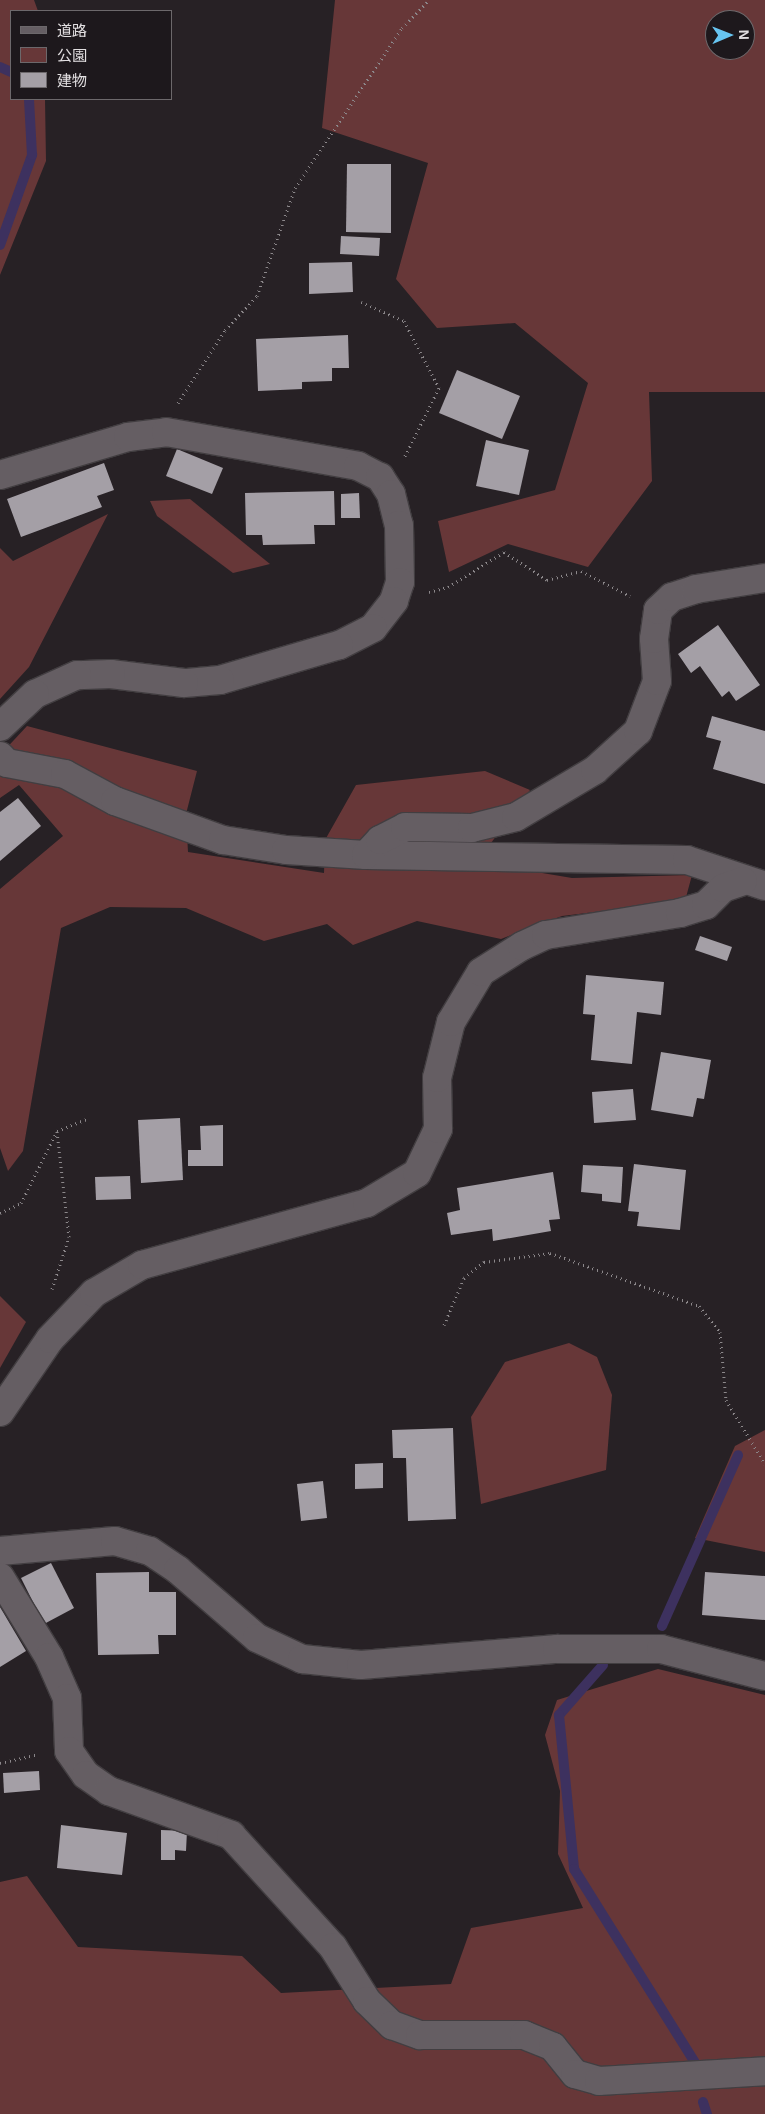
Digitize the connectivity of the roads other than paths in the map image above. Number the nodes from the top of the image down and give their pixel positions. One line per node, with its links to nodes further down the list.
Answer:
1 (0, 475): 3 (street)
2 (765, 578): 5 (street)
3 (0, 727)
4 (0, 756): 5 (street)
5 (366, 855): 6 (street)
6 (754, 884): 7 (street)
7 (0, 1412)
8 (0, 1551): 10 (street)
9 (0, 1577): 11 (street)
10 (765, 1676)
11 (765, 2071)

